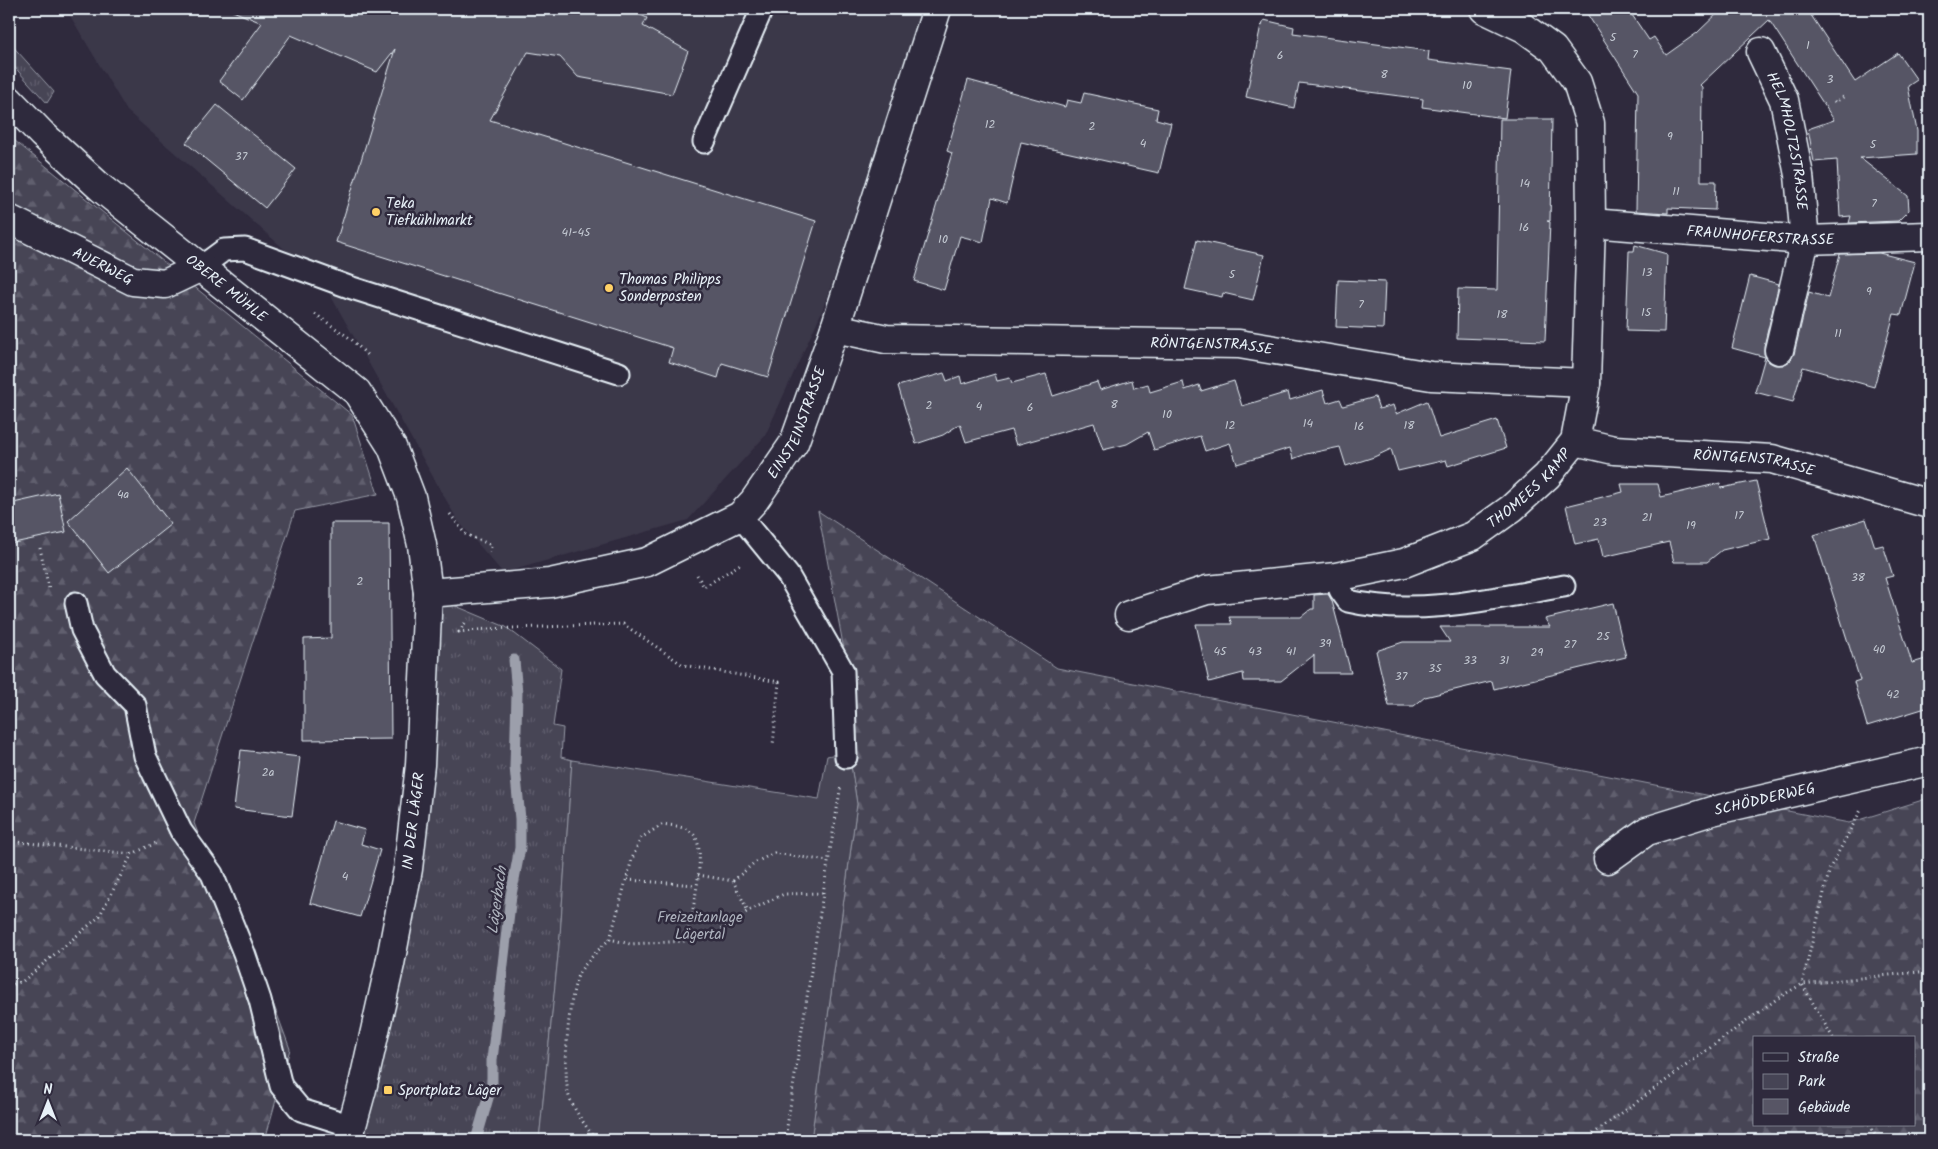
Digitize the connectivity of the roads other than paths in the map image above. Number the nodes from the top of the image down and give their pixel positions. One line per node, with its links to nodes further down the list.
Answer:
1 (762, 9): 6 (lane)
2 (937, 9): 12 (street, EINSTEINSTRASSE)
3 (1484, 9): 8 (street, THOMEES KAMP)
4 (1761, 52): 10 (street, HELMHOLTZSTRASSE)
5 (9, 100): 11 (street, OBERE MÜHLE)
6 (704, 142)
7 (9, 219): 11 (street, AUERWEG)
8 (1591, 223): 10 (street, FRAUNHOFERSTRASSE); 15 (street, THOMEES KAMP)
9 (1929, 236): 10 (street, FRAUNHOFERSTRASSE)
10 (1805, 240): 13 (street, HELMHOLTZSTRASSE)
11 (201, 267): 14 (lane); 17 (street, OBERE MÜHLE)
12 (835, 328): 15 (street, RÖNTGENSTRASSE); 19 (street, EINSTEINSTRASSE)
13 (1779, 350)
14 (619, 373)
15 (1586, 383): 16 (street, THOMEES KAMP)
16 (1575, 441): 18 (street, RÖNTGENSTRASSE); 20 (street, THOMEES KAMP)
17 (411, 498): 22 (street, IN DER LÄGER)
18 (1929, 504)
19 (740, 516): 22 (street, EINSTEINSTRASSE); 25 (lane)
20 (1336, 576): 21 (lane); 24 (street, THOMEES KAMP)
21 (1564, 586)
22 (428, 593): 28 (street, IN DER LÄGER)
23 (76, 604): 28 (lane)
24 (1128, 615)
25 (846, 757)
26 (1929, 761): 27 (street, SCHÖDDERWEG)
27 (1608, 859)
28 (350, 1133)

